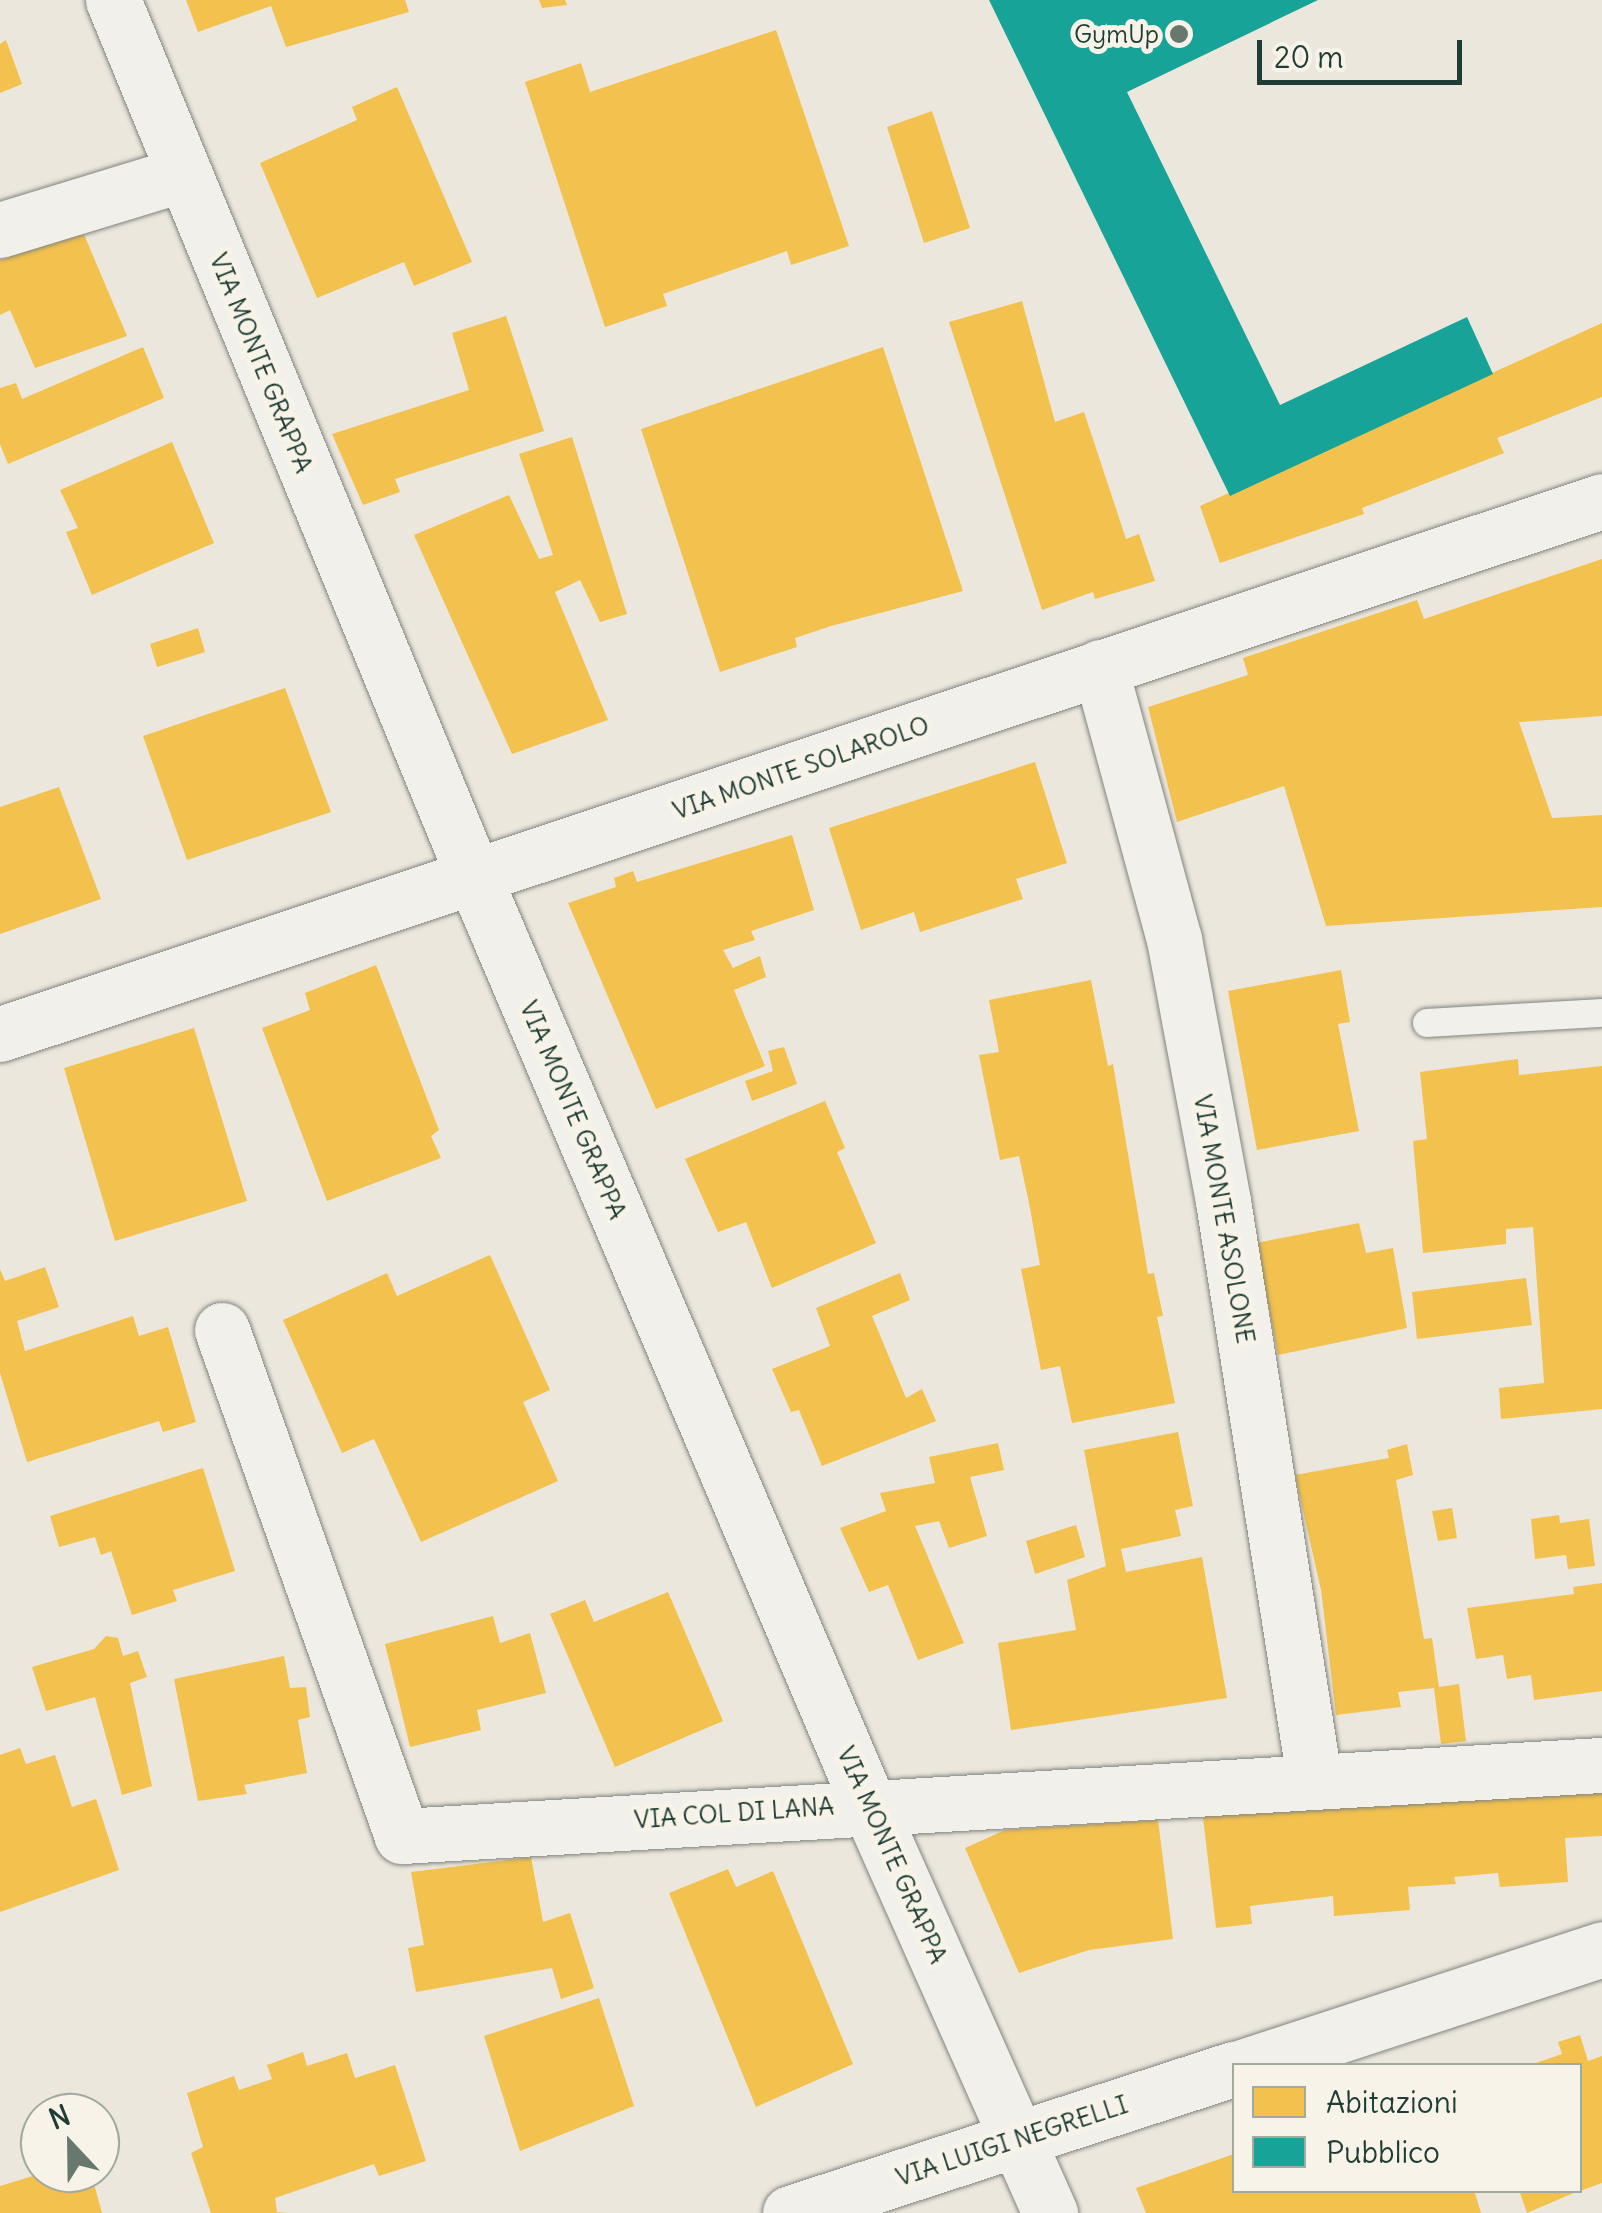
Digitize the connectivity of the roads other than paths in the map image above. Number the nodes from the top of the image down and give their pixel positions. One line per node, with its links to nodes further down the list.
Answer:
1 (114, 0): 2 (street, VIA MONTE GRAPPA)
2 (183, 174): 3 (street); 6 (street, VIA MONTE GRAPPA)
3 (0, 230)
4 (1602, 502): 5 (street, VIA MONTE SOLAROLO)
5 (1100, 666): 6 (street, VIA MONTE SOLAROLO); 12 (street, VIA MONTE ASOLONE)
6 (474, 878): 9 (street, VIA MONTE SOLAROLO); 13 (street, VIA MONTE GRAPPA)
7 (1602, 1013): 8 (lane)
8 (1428, 1023)
9 (0, 1034)
10 (222, 1330): 13 (street, VIA COL DI LANA)
11 (1602, 1765): 12 (street, VIA COL DI LANA)
12 (1314, 1778): 13 (street, VIA COL DI LANA)
13 (868, 1804): 17 (street, VIA MONTE GRAPPA)
14 (1602, 1950): 15 (street)
15 (1254, 2063)
16 (1232, 2070): 17 (street, VIA LUIGI NEGRELLI)
17 (1018, 2140): 18 (street, VIA LUIGI NEGRELLI); 19 (street, VIA MONTE GRAPPA)
18 (790, 2213)
19 (1050, 2213)

